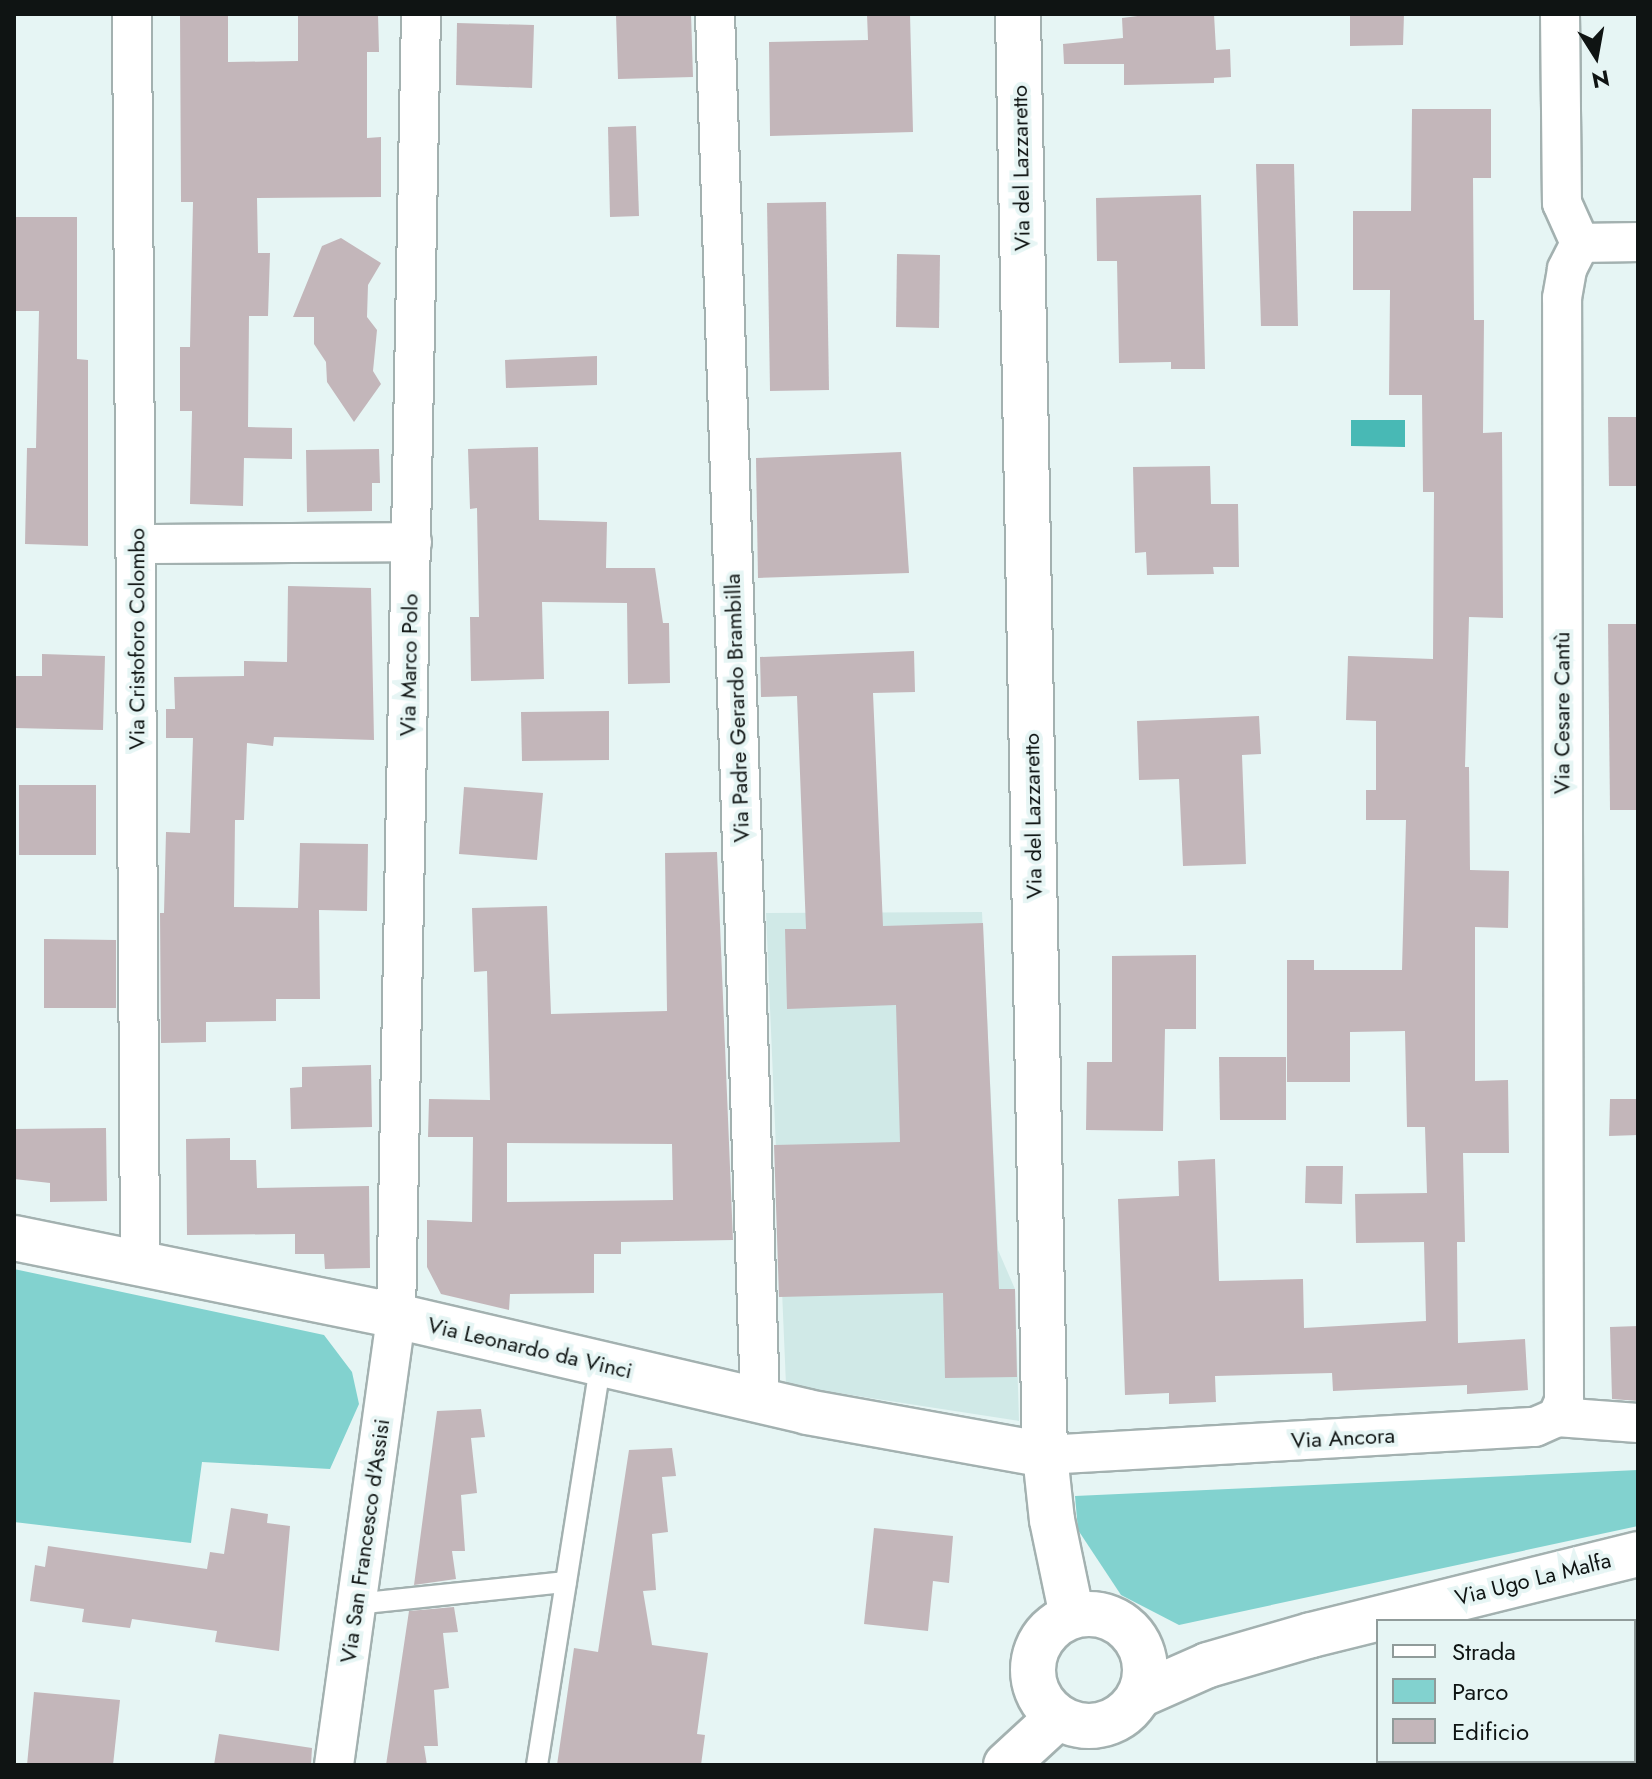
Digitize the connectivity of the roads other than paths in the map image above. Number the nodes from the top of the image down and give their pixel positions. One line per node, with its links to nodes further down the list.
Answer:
1 (132, 14): 9 (street, Via Cristoforo Colombo)
2 (421, 14): 8 (street, Via Marco Polo)
3 (715, 14): 14 (street, Via Padre Gerardo Brambilla)
4 (1018, 14): 17 (street, Via del Lazzaretto)
5 (1560, 14): 7 (street)
6 (1638, 242): 7 (street)
7 (1580, 243): 15 (street, Via Cesare Cantù)
8 (412, 542): 9 (street); 12 (street, Via Marco Polo)
9 (136, 544): 11 (street, Via Cristoforo Colombo)
10 (14, 1238): 11 (street, Via Leonardo da Vinci)
11 (140, 1263): 12 (street, Via Leonardo da Vinci)
12 (396, 1316): 13 (street, Via Leonardo da Vinci); 20 (street, Via San Francesco d'Assisi)
13 (600, 1365): 14 (street, Via Leonardo da Vinci); 19 (lane)
14 (760, 1402): 17 (street, Via Leonardo da Vinci)
15 (1557, 1417): 16 (street, Via Ancora); 17 (street, Via Ancora)
16 (1638, 1423)
17 (1045, 1455): 21 (street, Via del Lazzaretto)
18 (1638, 1554): 22 (street, Via Ugo La Malfa)
19 (566, 1582): 20 (lane); 29 (lane)
20 (356, 1604): 28 (street, Via San Francesco d'Assisi)
21 (1072, 1616): 24 (street); 27 (street)
22 (1381, 1619)
23 (1376, 1620): 25 (street, Via Ugo La Malfa)
24 (1138, 1642): 25 (street, Via Ugo La Malfa); 26 (street)
25 (1243, 1654): 26 (street, Via Ugo La Malfa)
26 (1140, 1695): 27 (street, Via Ugo La Malfa)
27 (1057, 1718): 30 (street)
28 (334, 1765)
29 (537, 1765)
30 (1006, 1765)

